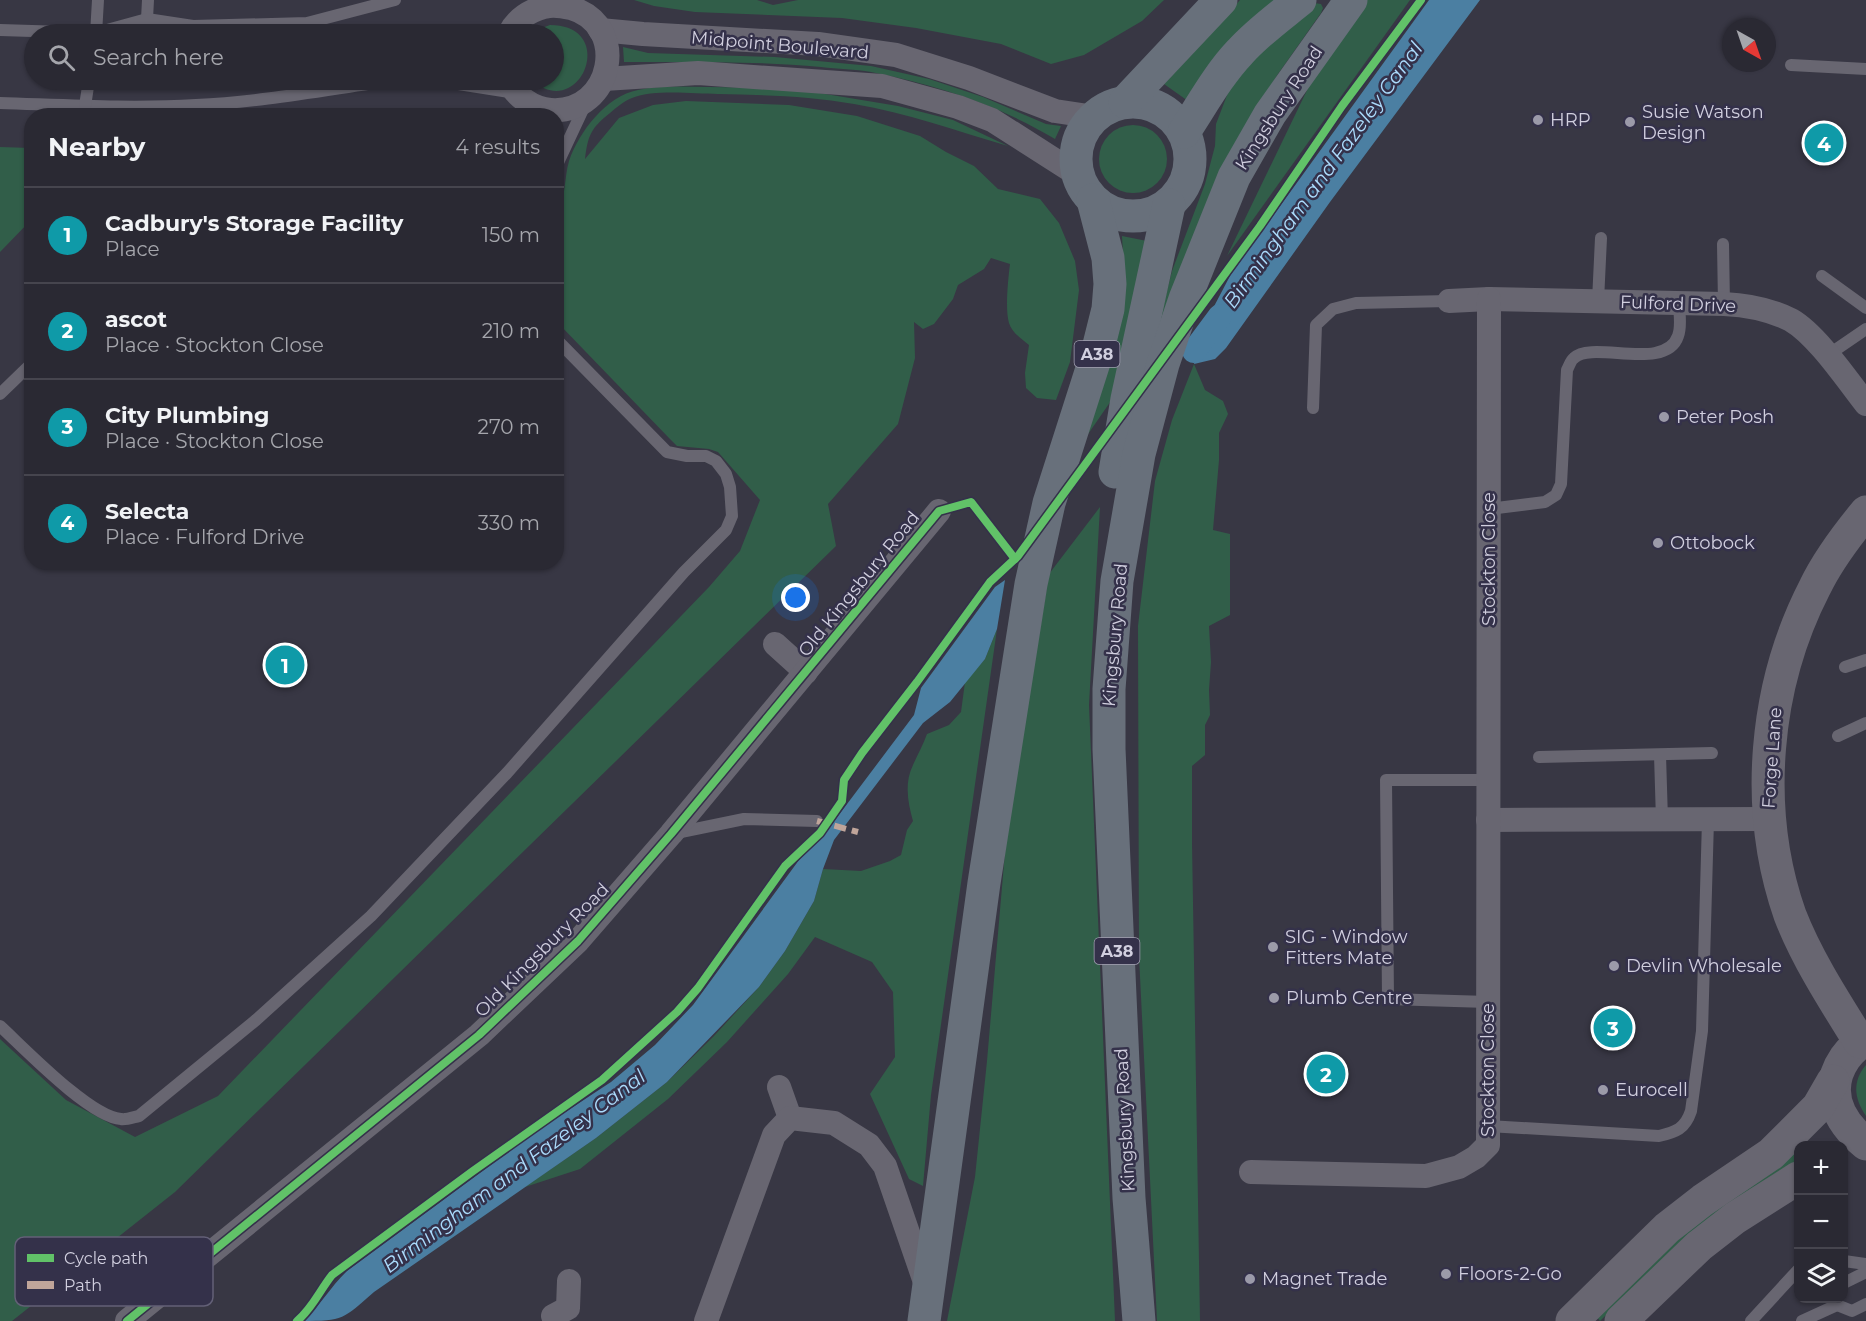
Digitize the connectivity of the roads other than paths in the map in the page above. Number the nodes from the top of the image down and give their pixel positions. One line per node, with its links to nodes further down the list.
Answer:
1 (98, 0): 9 (lane)
2 (148, 0): 8 (lane)
3 (395, 0): 12 (lane)
4 (1221, 0): 25 (highway, A38)
5 (1300, 0): 31 (highway)
6 (1351, 0): 54 (highway, Kingsbury Road / A38)
7 (576, 5): 13 (street); 15 (street)
8 (147, 19): 10 (lane); 11 (lane)
9 (97, 24)
10 (130, 24)
11 (180, 24)
12 (269, 24)
13 (514, 24)
14 (0, 30): 16 (lane)
15 (600, 30): 19 (street); 30 (street, Midpoint Boulevard)
16 (24, 31)
17 (1791, 65): 18 (lane)
18 (1866, 69)
19 (604, 79): 24 (street); 33 (street, Midpoint Boulevard)
20 (87, 90): 27 (lane)
21 (326, 90): 27 (lane)
22 (482, 90): 23 (lane)
23 (522, 98): 28 (street)
24 (588, 99): 29 (street); 32 (lane)
25 (1125, 102): 30 (highway, A38); 31 (highway, A38)
26 (0, 103): 27 (lane)
27 (85, 106)
28 (541, 108)
29 (564, 109)
30 (1095, 117): 33 (highway, A38)
31 (1184, 132): 34 (highway, A38)
32 (564, 150)
33 (1085, 188): 34 (highway); 93 (highway, A38)
34 (1169, 205): 54 (highway, A38)
35 (1601, 238): 40 (lane)
36 (1723, 244): 42 (lane)
37 (1821, 276): 43 (lane)
38 (1490, 299): 39 (street, Fulford Drive); 40 (street, Fulford Drive); 51 (street, Stockton Close)
39 (1449, 301): 50 (lane)
40 (1598, 301): 41 (street, Fulford Drive)
41 (1679, 303): 42 (street, Fulford Drive); 51 (lane)
42 (1724, 304): 46 (street, Fulford Drive)
43 (1866, 308)
44 (1866, 329): 46 (lane)
45 (564, 347): 72 (lane)
46 (1828, 355): 49 (street, Fulford Drive)
47 (24, 371): 48 (lane)
48 (0, 394)
49 (1866, 404)
50 (1313, 408)
51 (1489, 509): 64 (street, Stockton Close)
52 (939, 511): 58 (street, Old Kingsbury Road)
53 (1866, 512): 65 (street, Forge Lane)
54 (1117, 581): 97 (highway, Kingsbury Road / A38)
55 (775, 644): 58 (street, Old Kingsbury Road)
56 (1866, 660): 57 (lane)
57 (1845, 666)
58 (806, 672): 70 (street, Old Kingsbury Road)
59 (1866, 723): 60 (lane)
60 (1838, 736)
61 (1712, 753): 62 (lane)
62 (1660, 755): 63 (lane); 67 (lane)
63 (1539, 757)
64 (1488, 780): 66 (street, Stockton Close); 71 (lane)
65 (1768, 819): 68 (street); 73 (street, Forge Lane)
66 (1488, 820): 67 (street); 71 (street, Stockton Close)
67 (1662, 820): 68 (street)
68 (1708, 820): 77 (lane)
69 (817, 821): 70 (lane)
70 (671, 834): 82 (street, Old Kingsbury Road)
71 (1488, 1002): 77 (street, Stockton Close)
72 (0, 1026)
73 (1863, 1041): 74 (street)
74 (1833, 1081): 78 (street); 98 (street)
75 (779, 1087): 76 (street)
76 (790, 1118): 93 (street); 96 (street)
77 (1488, 1126): 80 (street, Stockton Close)
78 (1866, 1144): 79 (street)
79 (1848, 1153)
80 (1251, 1172)
81 (1794, 1181): 99 (street)
82 (213, 1251)
83 (1848, 1262): 84 (lane)
84 (1866, 1264)
85 (1866, 1272): 88 (lane)
86 (1794, 1274): 100 (lane)
87 (569, 1281): 94 (street)
88 (1848, 1281)
89 (1835, 1303): 101 (lane)
90 (1839, 1303): 91 (lane)
91 (1866, 1304)
92 (145, 1306): 95 (street, Old Kingsbury Road)
93 (926, 1306)
94 (567, 1315)
95 (127, 1321)
96 (706, 1321)
97 (1139, 1321)
98 (1572, 1321)
99 (1621, 1321)
100 (1751, 1321)
101 (1802, 1321)

